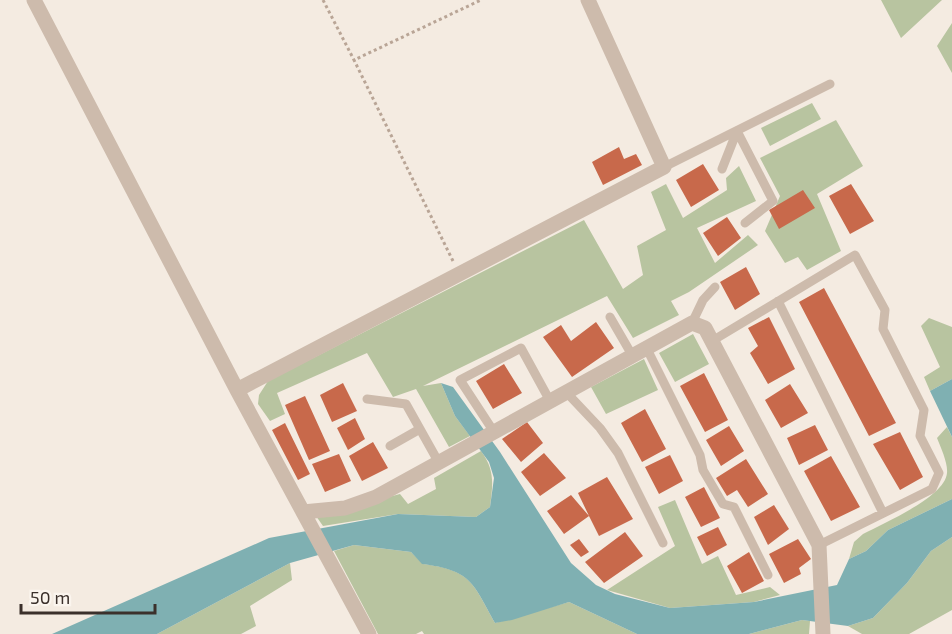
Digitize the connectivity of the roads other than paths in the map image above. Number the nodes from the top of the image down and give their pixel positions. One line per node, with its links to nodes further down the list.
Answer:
1 (34, 0): 15 (street)
2 (588, 0): 5 (street)
3 (830, 84): 4 (lane)
4 (737, 131): 5 (lane); 6 (lane); 7 (lane)
5 (664, 167): 15 (street)
6 (722, 169)
7 (745, 223)
8 (715, 287): 11 (lane)
9 (778, 301): 12 (lane); 24 (lane); 24 (lane)
10 (610, 318): 14 (lane)
11 (692, 323): 12 (street); 13 (street)
12 (712, 341): 26 (street)
13 (646, 347): 14 (street); 27 (lane)
14 (632, 355): 16 (street)
15 (237, 390): 23 (street)
16 (566, 392): 18 (street); 25 (lane)
17 (367, 399): 19 (lane)
18 (550, 401): 20 (street); 20 (lane)
19 (420, 429): 21 (lane); 22 (lane)
20 (494, 432): 22 (street)
21 (390, 446)
22 (439, 463): 23 (street)
23 (303, 512): 29 (street)
24 (883, 513): 26 (lane)
25 (663, 543)
26 (819, 545): 28 (street)
27 (768, 575)
28 (823, 632)
29 (369, 634)

